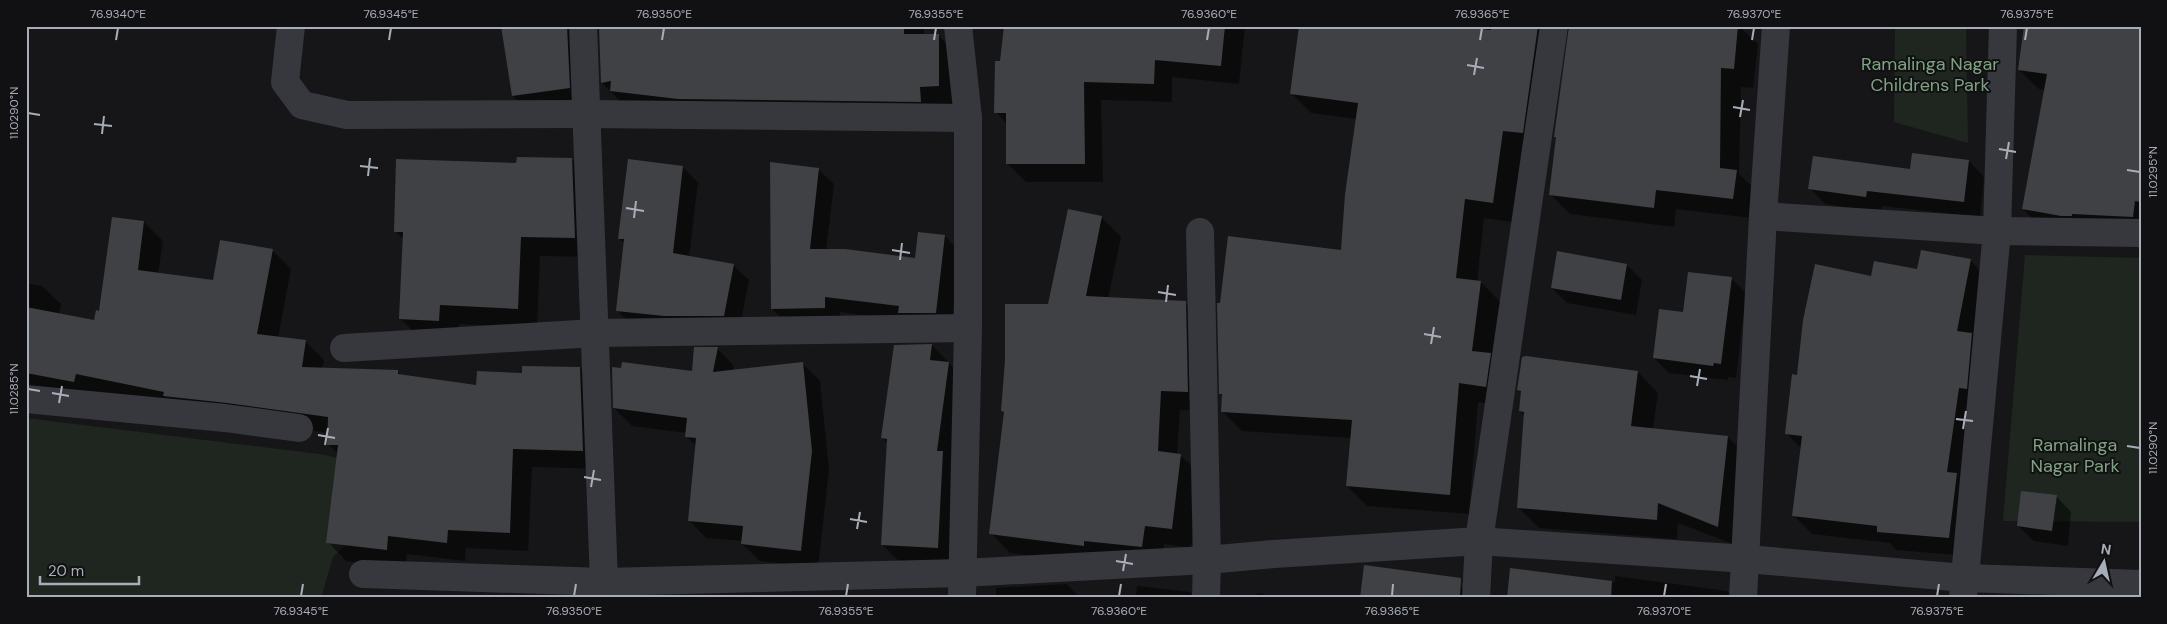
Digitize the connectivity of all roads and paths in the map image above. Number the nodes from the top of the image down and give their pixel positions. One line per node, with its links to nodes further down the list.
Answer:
1 (291, 26): 7 (street)
2 (583, 26): 7 (street)
3 (958, 26): 8 (street)
4 (1554, 26): 18 (street)
5 (1776, 26): 9 (street)
6 (2003, 26): 10 (street)
7 (586, 114): 8 (street); 14 (street)
8 (968, 118): 13 (street)
9 (1763, 216): 10 (street); 19 (street)
10 (1998, 231): 12 (street); 25 (street)
11 (1200, 232): 20 (street)
12 (2141, 233)
13 (968, 328): 14 (street); 24 (street)
14 (595, 333): 15 (street); 22 (street)
15 (344, 348)
16 (26, 399): 17 (street)
17 (299, 428)
18 (1479, 541): 19 (street); 20 (street); 27 (street)
19 (1746, 559): 25 (street); 28 (street)
20 (1207, 560): 24 (street); 26 (street)
21 (363, 574): 22 (street)
22 (604, 582): 24 (street)
23 (2141, 584): 25 (street)
24 (962, 585)
25 (1964, 588)
26 (1206, 598)
27 (1476, 598)
28 (1743, 598)

